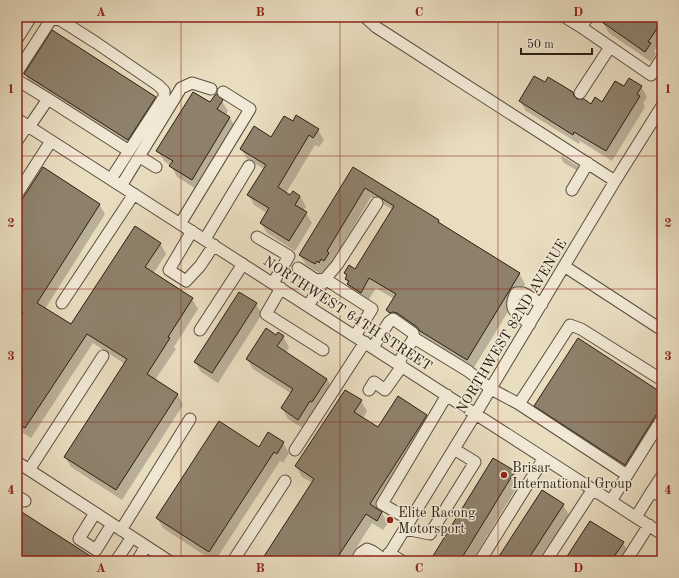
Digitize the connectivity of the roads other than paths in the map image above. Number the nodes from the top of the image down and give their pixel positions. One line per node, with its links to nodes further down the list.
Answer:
1 (31, 17): 6 (street)
2 (365, 17): 22 (street)
3 (565, 17): 5 (street)
4 (588, 17): 5 (street)
5 (581, 28): 7 (street)
6 (17, 39)
7 (610, 47): 8 (street); 13 (street)
8 (662, 58)
9 (17, 72): 20 (street)
10 (17, 80): 14 (street)
11 (211, 90): 21 (street)
12 (223, 92): 32 (street)
13 (580, 93)
14 (48, 99): 17 (street); 20 (street)
15 (662, 106): 26 (street, NORTHWEST 82ND AVENUE)
16 (17, 119): 17 (street, NORTHWEST 64TH STREET)
17 (28, 126): 18 (street); 19 (street, NORTHWEST 64TH STREET)
18 (17, 141)
19 (51, 141): 25 (street, NORTHWEST 64TH STREET); 29 (street)
20 (129, 151): 25 (street)
21 (140, 157): 24 (street); 27 (street)
22 (588, 163): 26 (street); 28 (street)
23 (249, 166): 35 (street)
24 (156, 167)
25 (111, 179): 27 (street, NORTHWEST 64TH STREET)
26 (615, 181): 37 (street, NORTHWEST 82ND AVENUE)
27 (121, 186): 30 (street, NORTHWEST 64TH STREET)
28 (572, 190)
29 (17, 194)
30 (134, 194): 32 (street, NORTHWEST 64TH STREET); 41 (street)
31 (377, 203): 39 (street)
32 (180, 224): 33 (street, NORTHWEST 64TH STREET)
33 (192, 231): 35 (street, NORTHWEST 64TH STREET); 35 (street)
34 (257, 237): 40 (street)
35 (209, 242): 36 (street, NORTHWEST 64TH STREET)
36 (242, 264): 40 (street, NORTHWEST 64TH STREET); 45 (street)
37 (564, 266): 42 (street, NORTHWEST 82ND AVENUE); 46 (street)
38 (298, 268): 39 (street)
39 (325, 279): 43 (street); 47 (street)
40 (277, 286): 43 (street, NORTHWEST 64TH STREET); 50 (street)
41 (62, 303)
42 (542, 304): 44 (street, NORTHWEST 82ND AVENUE); 44 (street)
43 (308, 306): 47 (street, NORTHWEST 64TH STREET)
44 (530, 324): 54 (street, NORTHWEST 82ND AVENUE)
45 (200, 330)
46 (662, 330)
47 (355, 336): 49 (street, NORTHWEST 64TH STREET)
48 (414, 338): 49 (street); 52 (street); 54 (street)
49 (369, 345): 52 (street, NORTHWEST 64TH STREET); 62 (street)
50 (323, 350)
51 (103, 356): 65 (street)
52 (400, 364): 55 (street); 56 (street, NORTHWEST 64TH STREET)
53 (662, 380): 57 (street)
54 (491, 389): 57 (street); 58 (street, NORTHWEST 82ND AVENUE)
55 (368, 390)
56 (448, 395): 58 (street, NORTHWEST 64TH STREET); 75 (street)
57 (519, 404): 66 (street)
58 (476, 414): 61 (street, NORTHWEST 82ND AVENUE); 63 (street, NORTHWEST 64TH STREET)
59 (190, 419): 77 (street)
60 (662, 419): 66 (street)
61 (454, 449): 75 (street, NORTHWEST 82ND AVENUE); 75 (street)
62 (295, 450)
63 (544, 458): 69 (street, NORTHWEST 64TH STREET); 88 (street)
64 (17, 462): 65 (street)
65 (29, 470): 73 (street)
66 (627, 476): 72 (street)
67 (662, 476): 70 (street)
68 (285, 481): 85 (street)
69 (593, 489): 72 (street, NORTHWEST 64TH STREET); 89 (street)
70 (652, 491): 71 (street); 74 (street)
71 (662, 497)
72 (611, 501): 74 (street, NORTHWEST 64TH STREET)
73 (95, 512): 77 (street); 77 (street)
74 (636, 517): 76 (street, NORTHWEST 64TH STREET)
75 (407, 524): 81 (street, NORTHWEST 82ND AVENUE)
76 (649, 525): 78 (street, NORTHWEST 64TH STREET); 90 (street)
77 (117, 527): 79 (street)
78 (662, 534)
79 (132, 537): 80 (street); 82 (street)
80 (146, 546): 83 (street); 84 (street)
81 (386, 558): 86 (street); 87 (street)
82 (116, 561)
83 (137, 561)
84 (169, 561)
85 (233, 561)
86 (356, 561)
87 (402, 561)
88 (480, 561)
89 (546, 561)
90 (626, 561)

